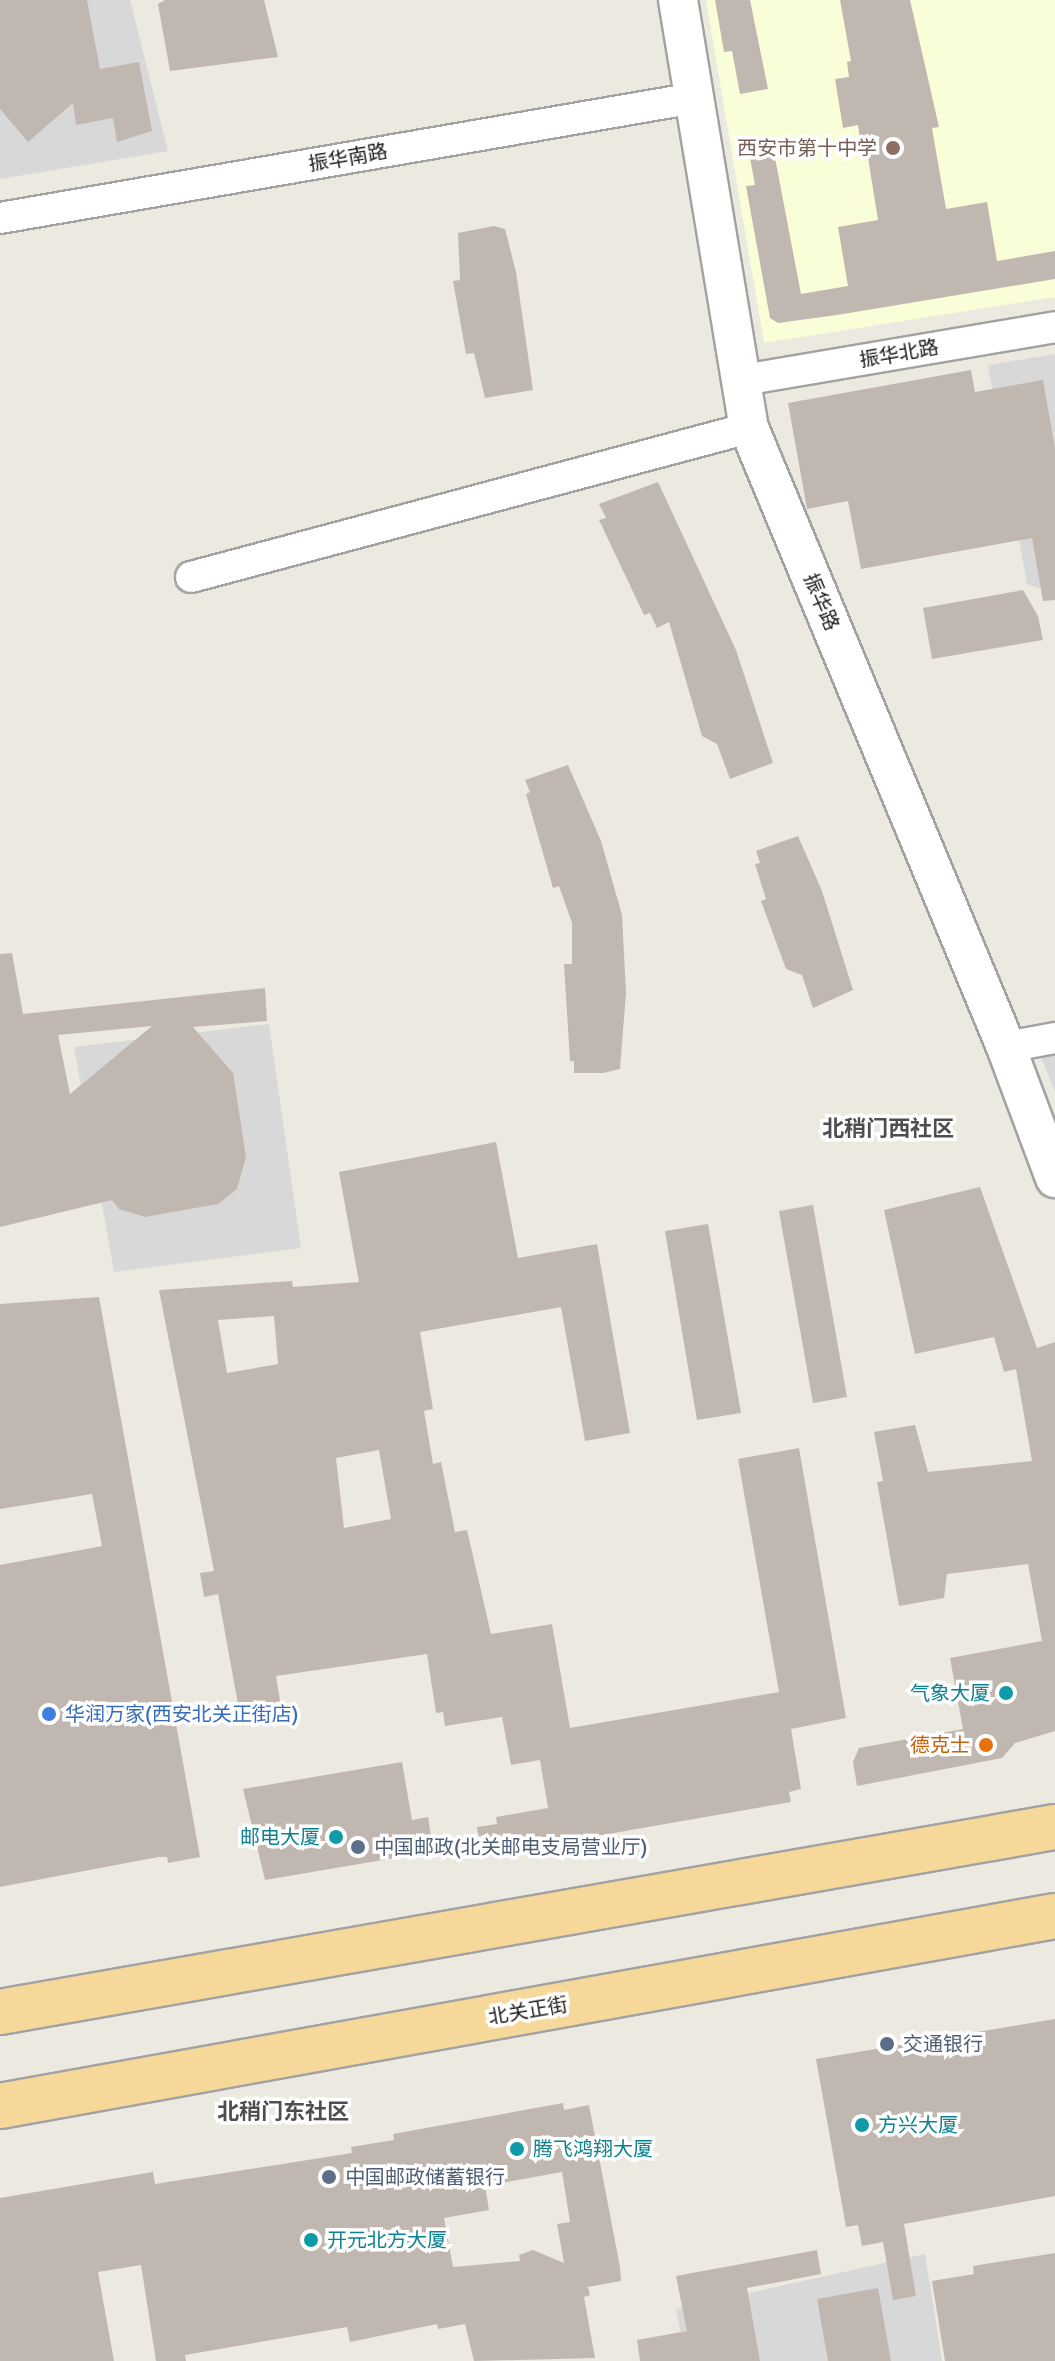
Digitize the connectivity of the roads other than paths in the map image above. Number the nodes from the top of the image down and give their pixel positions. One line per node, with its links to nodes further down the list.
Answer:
1 (678, 0): 2 (street, 振华路)
2 (695, 98): 3 (street, 振华南路); 5 (street, 振华路)
3 (0, 218)
4 (1055, 327): 5 (street, 振华北路)
5 (743, 380): 6 (street, 振华路)
6 (749, 428): 7 (street); 9 (street, 振华路)
7 (191, 577)
8 (1055, 1038): 9 (street)
9 (1006, 1047): 10 (street, 振华路)
10 (1055, 1178)
11 (1055, 1827): 13 (main road)
12 (1055, 1916): 14 (main road, 北关正街)
13 (0, 2012)
14 (0, 2106)

